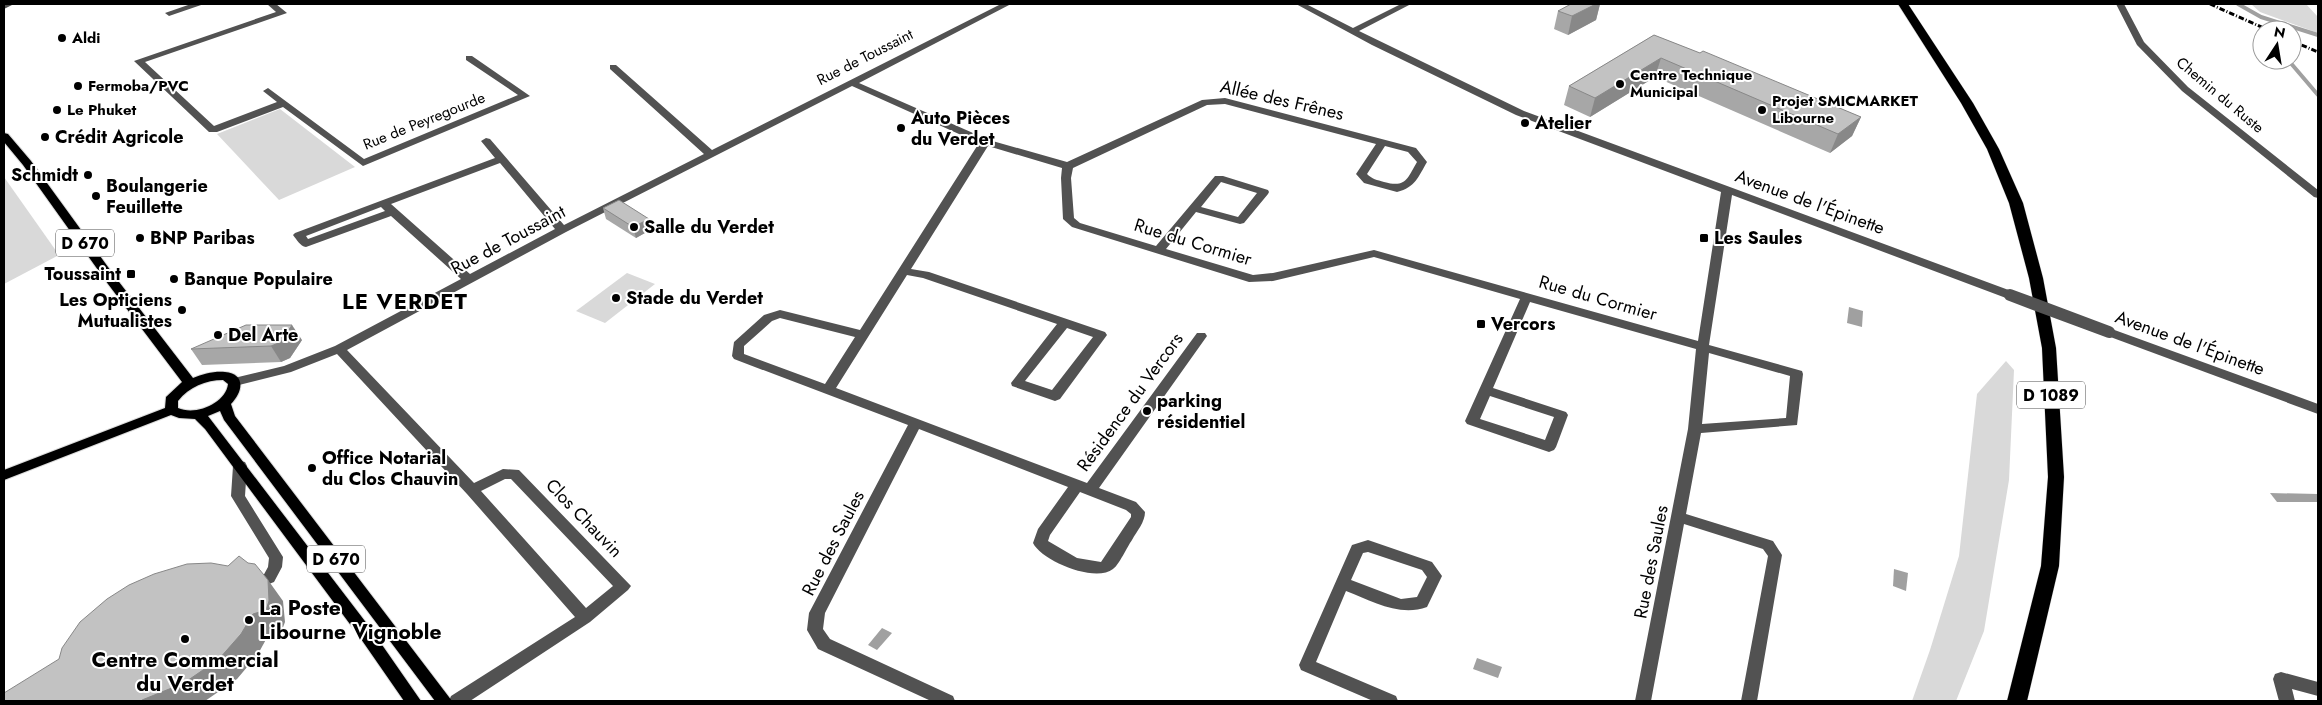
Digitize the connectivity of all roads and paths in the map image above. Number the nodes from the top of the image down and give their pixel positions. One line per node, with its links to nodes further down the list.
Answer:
1 (10, 4): 9 (street)
2 (200, 4): 10 (street)
3 (271, 4): 16 (street)
4 (1007, 4): 14 (street, Rue de Toussaint)
5 (1300, 4): 11 (street, Avenue de l'Épinette)
6 (1407, 4): 11 (street)
7 (1903, 4): 57 (highway, D 1089)
8 (2120, 4): 25 (street, Chemin du Ruste)
9 (4, 6)
10 (169, 13)
11 (1353, 31): 24 (street, Avenue de l'Épinette)
12 (469, 58): 16 (street, Rue de Peyregourde)
13 (613, 67): 21 (street)
14 (850, 82): 19 (street); 21 (street, Rue de Toussaint)
15 (268, 91): 16 (street, Rue de Peyregourde)
16 (284, 103)
17 (4, 136): 40 (main road, D 670)
18 (486, 141): 22 (street)
19 (986, 142): 23 (street); 31 (street)
20 (1382, 142): 20 (street, Allée des Frênes); 23 (street, Allée des Frênes)
21 (711, 154): 29 (street, Rue de Toussaint)
22 (502, 159): 26 (street); 29 (street)
23 (1068, 166): 30 (street, Rue du Cormier)
24 (1727, 190): 37 (street, Rue des Saules); 44 (street, Avenue de l'Épinette, bridge)
25 (2318, 195)
26 (383, 203): 28 (street); 28 (street)
27 (1194, 208): 27 (street); 30 (street)
28 (393, 212): 32 (street)
29 (562, 230): 32 (street, Rue de Toussaint)
30 (1160, 250): 33 (street, Rue du Cormier)
31 (904, 271): 34 (street); 35 (street)
32 (469, 280): 38 (street, Rue de Toussaint)
33 (1527, 296): 37 (street, Rue du Cormier); 42 (street)
34 (1064, 324): 34 (street)
35 (864, 335): 41 (street); 41 (street)
36 (1201, 336): 51 (street, Résidence du Vercors)
37 (1703, 346): 48 (street, Rue des Saules); 48 (street)
38 (339, 349): 39 (street, Rue de Toussaint); 52 (street)
39 (235, 382): 40 (main road); 43 (main road)
40 (190, 383): 45 (main road)
41 (828, 390): 47 (street)
42 (1486, 390): 42 (street)
43 (224, 403): 46 (main road); 60 (main road, D 670)
44 (2318, 409)
45 (172, 410): 46 (main road); 50 (main road)
46 (198, 414): 49 (main road, D 670)
47 (916, 423): 51 (street); 62 (street, Rue des Saules)
48 (1695, 429): 53 (street, Rue des Saules)
49 (240, 466): 54 (street); 59 (main road, D 670)
50 (4, 475)
51 (1082, 489): 51 (street, Résidence du Vercors)
52 (472, 490): 56 (street); 56 (street, Clos Chauvin)
53 (1679, 517): 64 (street, Rue des Saules); 65 (street)
54 (268, 578)
55 (1341, 583): 55 (street); 63 (street)
56 (585, 618): 61 (street, Clos Chauvin)
57 (2029, 646): 66 (highway, D 1089); 67 (highway)
58 (2318, 689): 68 (street)
59 (414, 701)
60 (444, 701)
61 (457, 701)
62 (947, 701)
63 (1390, 701)
64 (1643, 701)
65 (1749, 701)
66 (2010, 701)
67 (2017, 701)
68 (2287, 701)

